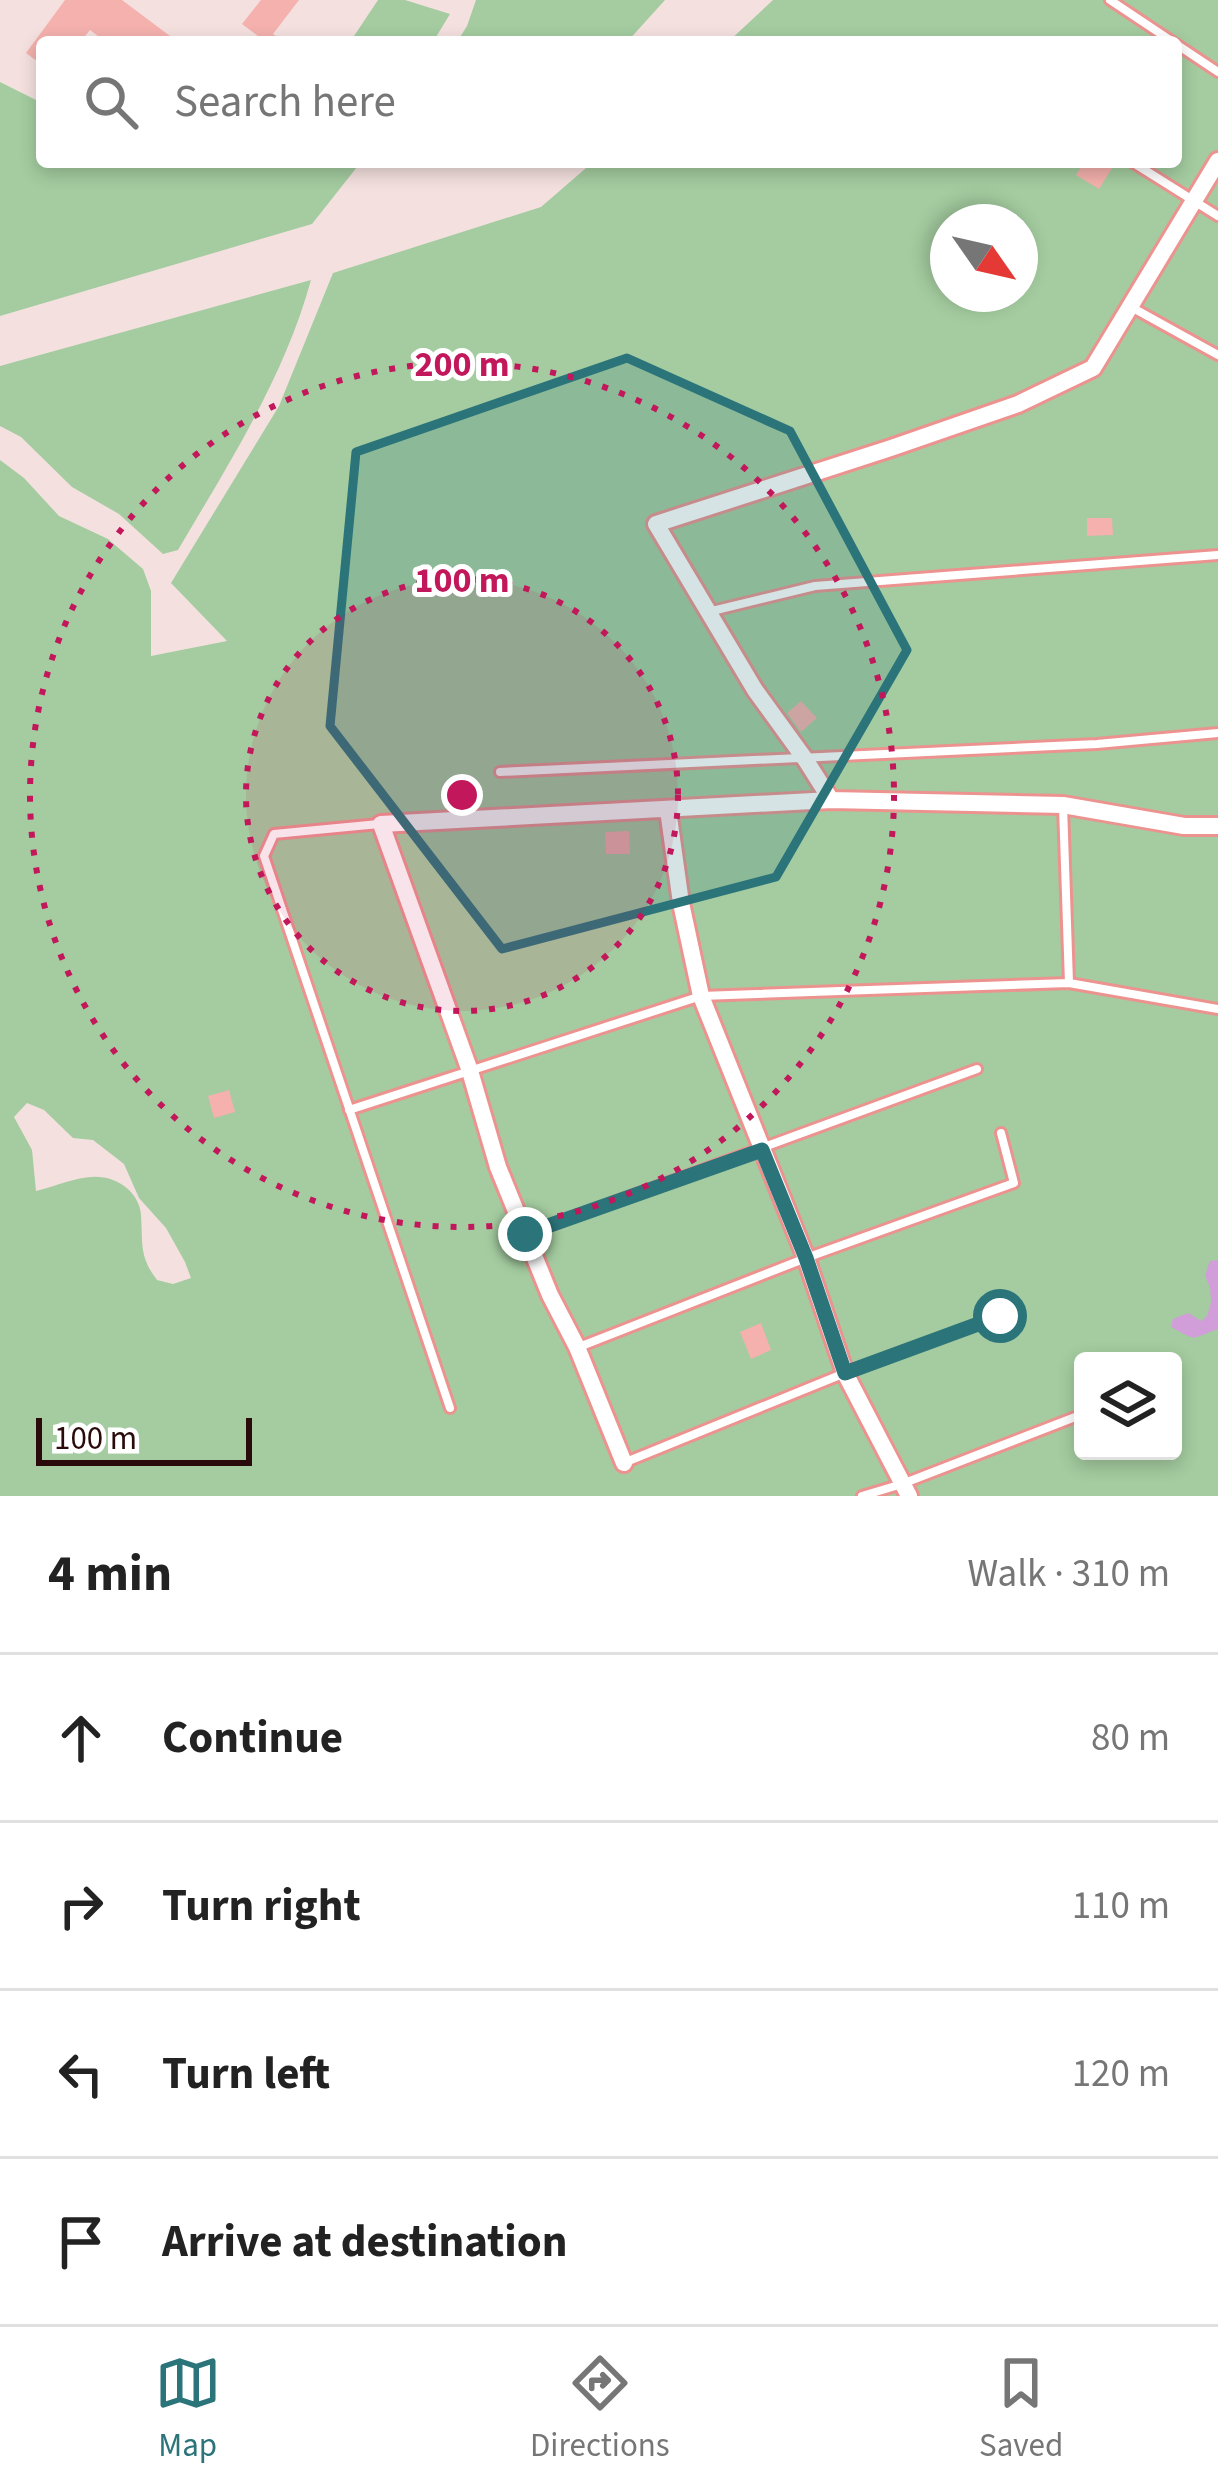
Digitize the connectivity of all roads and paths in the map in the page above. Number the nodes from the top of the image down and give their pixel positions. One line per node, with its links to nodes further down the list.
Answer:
1 (1110, 0): 2 (lane)
2 (1164, 36)
3 (1182, 48): 4 (lane)
4 (1218, 72)
5 (1218, 161): 7 (street)
6 (1141, 168): 7 (lane)
7 (1193, 202): 8 (lane); 9 (street)
8 (1218, 216)
9 (1132, 308): 10 (lane); 12 (street)
10 (1218, 355)
11 (1218, 555): 12 (lane)
12 (706, 612): 14 (street)
13 (1218, 733): 14 (lane)
14 (805, 759): 15 (lane); 16 (street)
15 (500, 772)
16 (831, 800): 17 (street); 18 (street)
17 (1063, 805): 20 (street); 21 (lane)
18 (668, 810): 19 (street); 22 (street)
19 (381, 824): 25 (street); 26 (lane)
20 (1218, 826)
21 (1069, 983): 22 (lane); 23 (lane)
22 (701, 996): 25 (lane); 28 (street)
23 (1218, 1009)
24 (976, 1069): 28 (lane)
25 (470, 1071): 26 (lane); 29 (street)
26 (350, 1111): 34 (lane)
27 (1001, 1133): 30 (lane)
28 (762, 1150): 29 (lane); 30 (street)
29 (525, 1234): 32 (street)
30 (806, 1258): 32 (lane); 33 (street)
31 (1000, 1316): 33 (lane)
32 (577, 1348): 36 (street)
33 (845, 1373): 36 (lane); 37 (street)
34 (450, 1408)
35 (1074, 1418): 37 (lane)
36 (625, 1463)
37 (906, 1490): 38 (lane)
38 (862, 1496)

